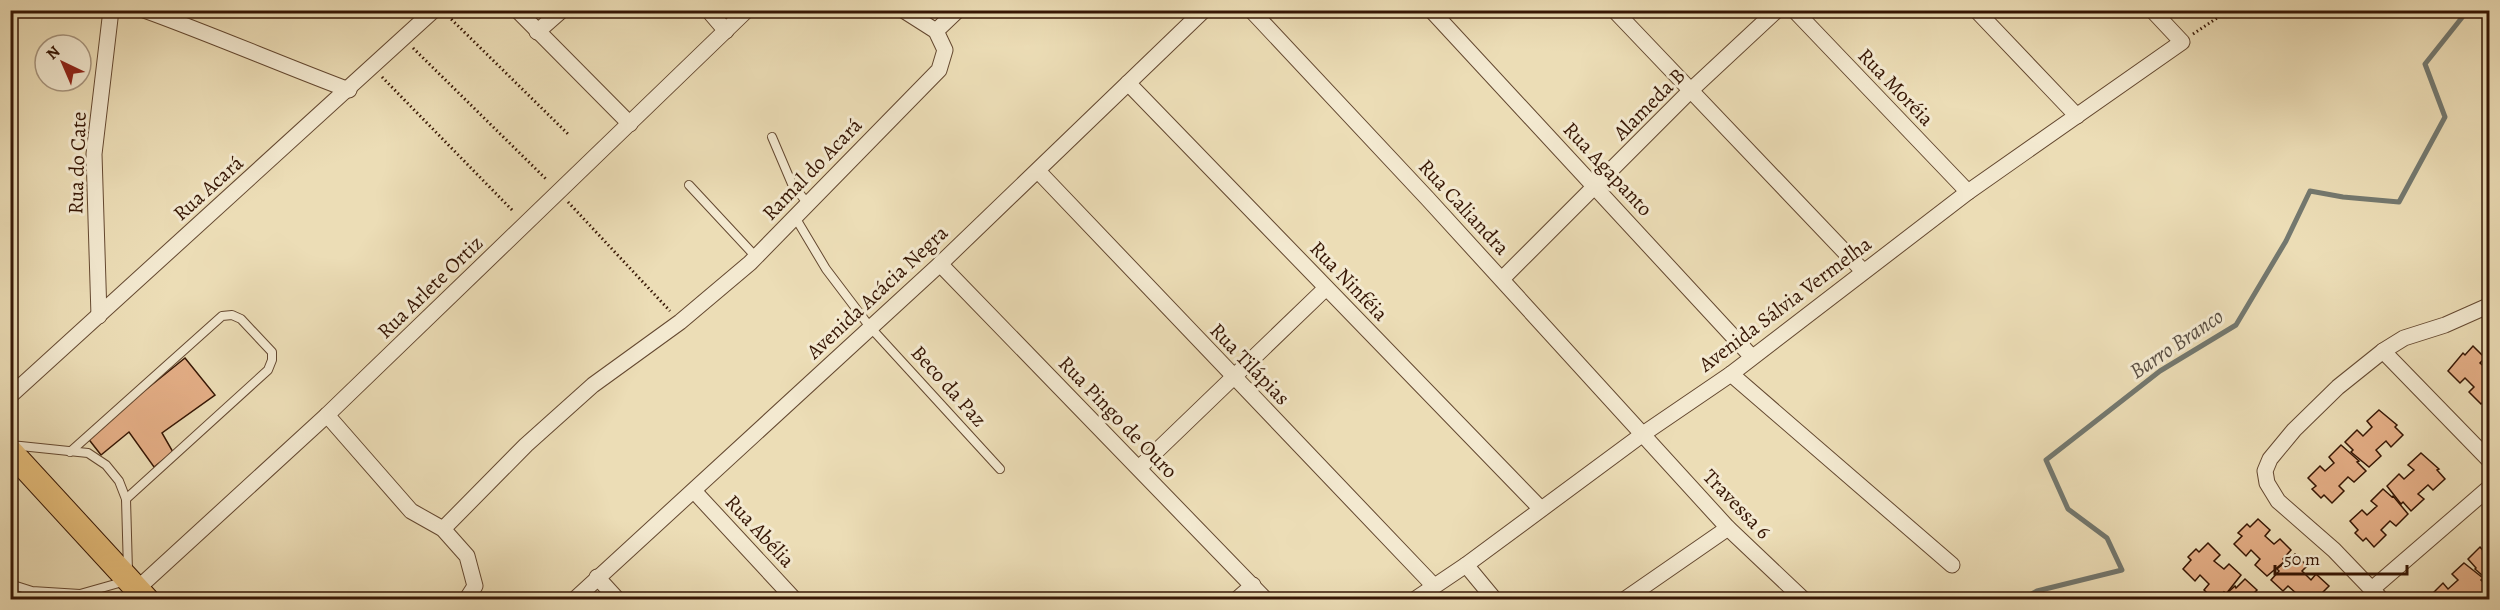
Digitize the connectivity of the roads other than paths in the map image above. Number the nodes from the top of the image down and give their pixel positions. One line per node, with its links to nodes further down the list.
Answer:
1 (111, 10): 39 (street, Rua do Cate)
2 (144, 10): 22 (street)
3 (434, 10): 22 (street, Rua Acará)
4 (517, 10): 20 (street)
5 (562, 10): 20 (street)
6 (708, 10): 18 (street)
7 (747, 10): 18 (street, Rua Arlete Ortiz)
8 (903, 10): 19 (street)
9 (958, 10): 19 (street)
10 (1204, 10): 21 (street, Avenida Acácia Negra)
11 (1251, 10): 36 (street, Rua Caliandra)
12 (1431, 10): 29 (street, Rua Agapanto)
13 (1614, 10): 23 (street)
14 (1777, 10): 23 (street, Alameda B)
15 (1794, 10): 30 (street, Rua Moréia)
16 (1976, 10): 24 (street)
17 (2152, 10): 24 (street, Avenida Sálvia Vermelha)
18 (726, 31): 25 (street, Rua Arlete Ortiz)
19 (936, 31): 31 (street, Ramal do Acará)
20 (537, 32): 25 (street)
21 (1128, 83): 27 (street, Avenida Acácia Negra); 37 (street, Rua Ninféia)
22 (348, 90): 39 (street, Rua Acará)
23 (1690, 91): 29 (street, Alameda B); 35 (street)
24 (2077, 116): 30 (street, Avenida Sálvia Vermelha)
25 (630, 124): 46 (street, Rua Arlete Ortiz)
26 (772, 137): 31 (lane)
27 (1038, 171): 34 (street, Avenida Acácia Negra); 44 (street, Rua Tilápias)
28 (689, 185): 33 (lane)
29 (1596, 187): 36 (street, Alameda B); 42 (street, Rua Agapanto)
30 (1968, 192): 35 (street, Avenida Sálvia Vermelha)
31 (808, 204): 32 (street, Ramal do Acará)
32 (795, 218): 33 (street, Ramal do Acará); 40 (lane, Beco da Paz)
33 (756, 257): 59 (street, Ramal do Acará)
34 (940, 264): 40 (street, Avenida Acácia Negra); 52 (street, Rua Pingo de Ouro)
35 (1863, 271): 42 (street, Avenida Sálvia Vermelha)
36 (1502, 279): 47 (street, Rua Caliandra)
37 (1326, 288): 44 (street); 57 (street, Rua Ninféia)
38 (2490, 305): 41 (street)
39 (99, 316): 45 (street, Rua Acará)
40 (870, 327): 53 (lane, Beco da Paz); 55 (street, Avenida Acácia Negra)
41 (2383, 351): 51 (street); 67 (street)
42 (1752, 357): 43 (street, Avenida Sálvia Vermelha)
43 (1731, 374): 47 (street, Avenida Sálvia Vermelha); 61 (street)
44 (1234, 378): 52 (street); 65 (street, Rua Tilápias)
45 (10, 396)
46 (327, 415): 59 (street); 66 (street, Rua Arlete Ortiz)
47 (1643, 434): 57 (street, Avenida Sálvia Vermelha); 58 (street, Travessa 6)
48 (10, 445): 50 (lane)
49 (10, 451): 66 (main road)
50 (70, 452): 56 (lane); 56 (lane)
51 (2490, 461)
52 (1139, 468): 64 (street, Rua Pingo de Ouro)
53 (1000, 469)
54 (2490, 487): 67 (street)
55 (694, 491): 62 (street, Avenida Acácia Negra); 71 (street, Rua Abélia)
56 (126, 500): 66 (lane)
57 (1541, 509): 60 (street, Avenida Sálvia Vermelha)
58 (1728, 528): 76 (street); 77 (street, Travessa 6)
59 (443, 529): 68 (street)
60 (1466, 565): 65 (street, Avenida Sálvia Vermelha); 75 (street)
61 (1952, 565)
62 (597, 577): 69 (street, Avenida Acácia Negra); 70 (street)
63 (10, 584): 66 (lane)
64 (1252, 585): 72 (street); 73 (street, Rua Pingo de Ouro)
65 (1434, 586): 74 (street, Avenida Sálvia Vermelha)
66 (138, 590)
67 (2377, 594)
68 (466, 600)
69 (574, 600)
70 (618, 600)
71 (795, 600)
72 (1236, 600)
73 (1266, 600)
74 (1414, 600)
75 (1495, 600)
76 (1624, 600)
77 (1804, 600)

